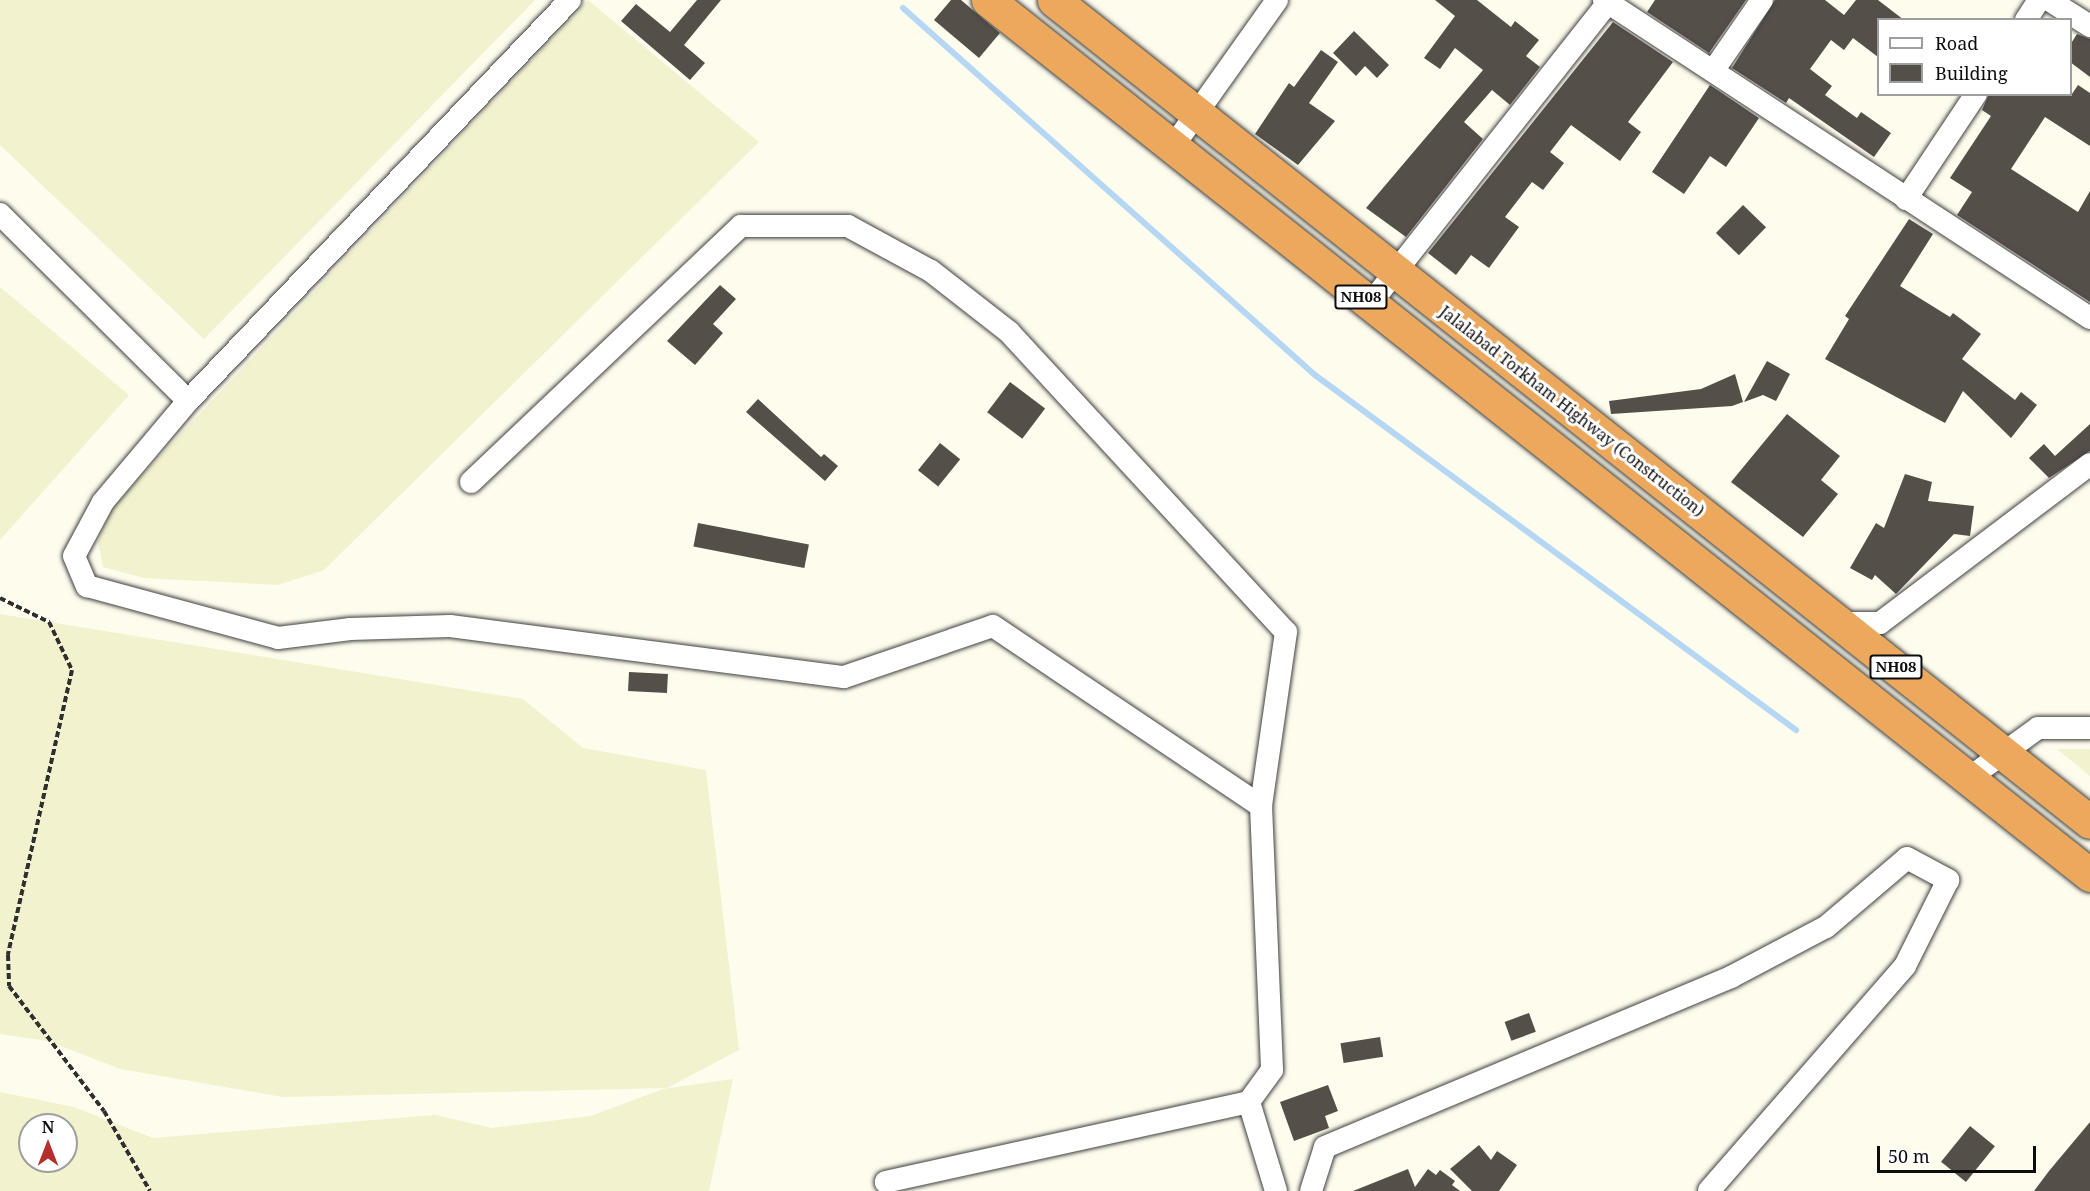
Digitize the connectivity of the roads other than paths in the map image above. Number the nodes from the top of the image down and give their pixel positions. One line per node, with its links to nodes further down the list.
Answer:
1 (570, 0): 20 (street)
2 (988, 0): 14 (highway, NH08)
3 (1054, 0): 13 (highway, Jalalabad Torkham Highway (Construction) / NH08)
4 (1277, 0): 13 (street)
5 (1762, 0): 11 (street)
6 (2039, 0): 9 (street)
7 (2049, 0): 10 (street)
8 (1606, 1): 11 (street); 17 (street)
9 (2027, 18)
10 (2090, 26)
11 (1713, 71): 15 (street)
12 (1975, 96): 15 (street)
13 (1196, 114): 14 (street); 17 (highway, Jalalabad Torkham Highway (Construction) / NH08)
14 (1172, 148): 18 (highway, NH08)
15 (1906, 199): 19 (street)
16 (0, 214): 20 (street)
17 (1394, 270): 18 (street); 23 (highway, Jalalabad Torkham Highway (Construction) / NH08)
18 (1370, 304): 24 (highway, NH08)
19 (2090, 318)
20 (188, 401): 29 (street)
21 (2090, 464): 25 (street)
22 (471, 482): 29 (street)
23 (1701, 513): 24 (highway, NH08); 25 (highway, Jalalabad Torkham Highway (Construction) / NH08)
24 (1735, 592): 28 (highway, NH08)
25 (1840, 623): 27 (highway, Jalalabad Torkham Highway (Construction) / NH08)
26 (2090, 728): 27 (street)
27 (2003, 752): 28 (street); 30 (highway, Jalalabad Torkham Highway (Construction) / NH08)
28 (1969, 778): 31 (highway, NH08)
29 (1261, 806): 32 (street)
30 (2090, 822)
31 (2090, 875)
32 (1249, 1102): 33 (street); 34 (street)
33 (886, 1182)
34 (1276, 1191)
35 (1311, 1191): 36 (street)
36 (1709, 1191)

